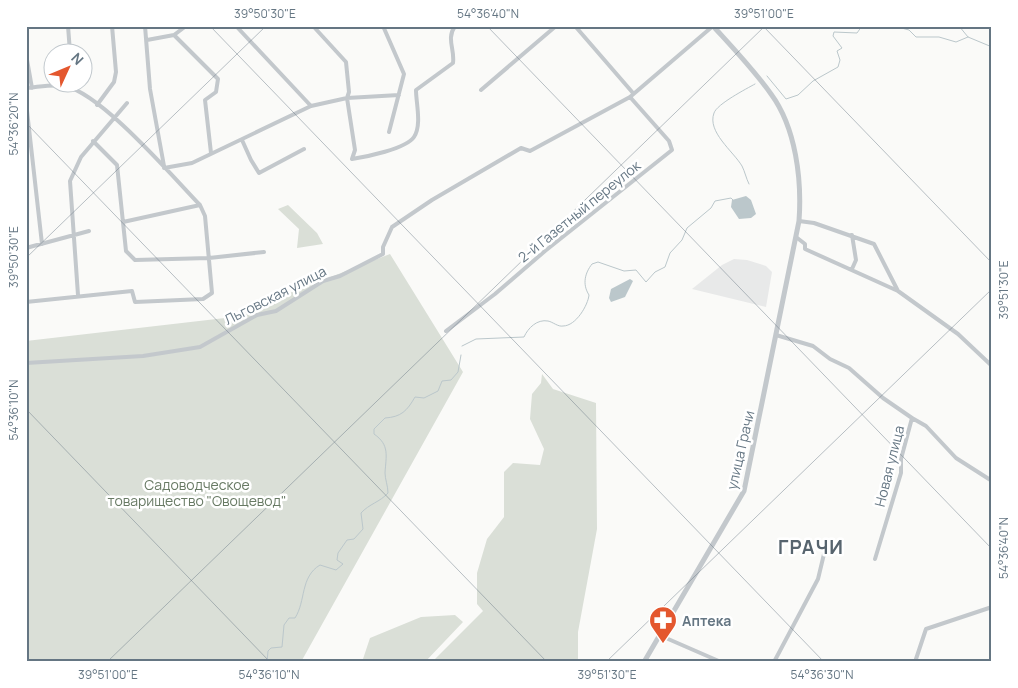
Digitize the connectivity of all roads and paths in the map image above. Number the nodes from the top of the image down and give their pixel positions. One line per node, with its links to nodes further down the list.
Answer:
1 (68, 26): 14 (street)
2 (112, 26): 26 (street)
3 (146, 26): 13 (street)
4 (186, 26): 12 (street)
5 (313, 26): 23 (street)
6 (383, 26): 21 (street)
7 (455, 26): 23 (street)
8 (556, 26): 19 (street)
9 (575, 26): 22 (street)
10 (713, 26): 22 (street); 36 (street, улица Грачи)
11 (238, 27): 27 (street)
12 (174, 35): 13 (street); 33 (street)
13 (146, 40): 34 (street)
14 (69, 42)
15 (26, 54): 18 (street)
16 (42, 87): 18 (street)
17 (26, 88): 18 (street)
18 (32, 88)
19 (481, 90)
20 (79, 92): 26 (street)
21 (399, 95): 23 (street); 29 (street)
22 (632, 95): 50 (street, 2-й Газетный переулок); 52 (street, Льговская улица)
23 (347, 98): 27 (street)
24 (26, 102): 42 (street)
25 (127, 103): 28 (street)
26 (97, 105): 28 (street)
27 (311, 106): 30 (street)
28 (112, 118): 31 (street); 34 (street)
29 (389, 132)
30 (242, 140): 32 (street); 33 (street)
31 (93, 141): 37 (street); 40 (street)
32 (304, 149)
33 (211, 153): 34 (street)
34 (164, 168): 35 (street)
35 (200, 205): 37 (street); 45 (street)
36 (799, 221): 39 (street); 41 (street, улица Грачи)
37 (123, 222): 45 (street)
38 (89, 231): 40 (street)
39 (852, 235): 46 (street); 47 (street)
40 (73, 236): 42 (street); 48 (street)
41 (796, 237): 46 (street); 51 (street, улица Грачи)
42 (42, 244): 43 (street)
43 (26, 248)
44 (264, 252): 45 (street)
45 (209, 258): 48 (street)
46 (852, 269): 47 (street)
47 (898, 291): 53 (street)
48 (78, 295): 49 (street)
49 (26, 302)
50 (446, 331)
51 (776, 335): 54 (street); 59 (street, улица Грачи)
52 (26, 363)
53 (992, 366)
54 (912, 418): 55 (street, Новая улица); 57 (street, Новая улица)
55 (992, 481)
56 (824, 554): 62 (street)
57 (875, 559)
58 (992, 607): 63 (street)
59 (659, 635): 60 (street, улица Грачи); 61 (street)
60 (644, 662)
61 (721, 662)
62 (774, 662)
63 (915, 662)

